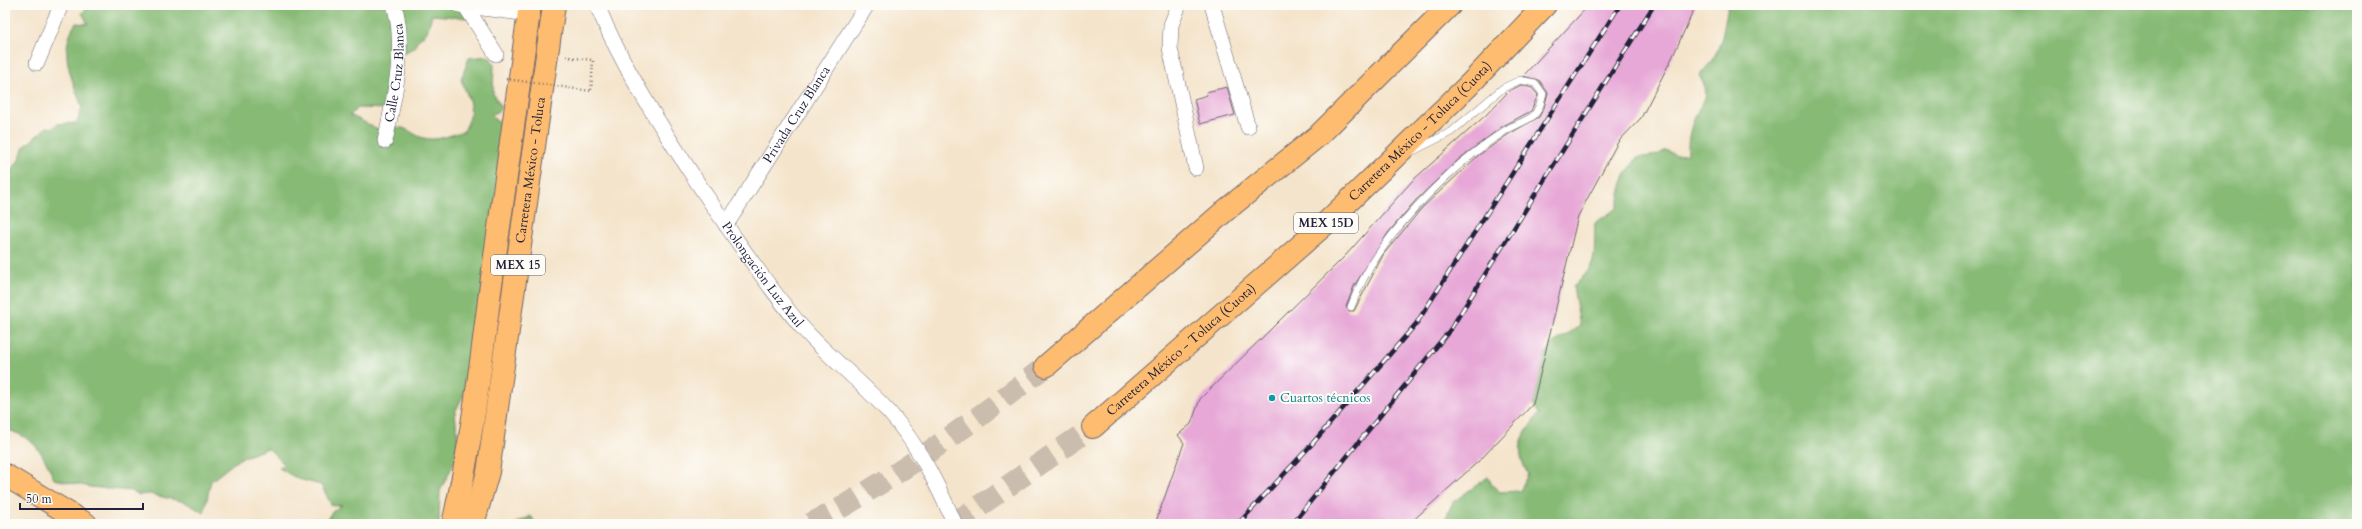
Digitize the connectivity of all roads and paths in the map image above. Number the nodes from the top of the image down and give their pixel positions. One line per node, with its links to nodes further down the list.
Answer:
1 (61, 5): 14 (street)
2 (394, 5): 17 (street, Calle Cruz Blanca)
3 (554, 5): 13 (main road, Carretera México - Toluca / MEX 15)
4 (597, 5): 20 (street, Prolongación Luz Azul)
5 (867, 5): 20 (street, Privada Cruz Blanca)
6 (1179, 5): 19 (street)
7 (1212, 5): 16 (street)
8 (1450, 5): 22 (main road)
9 (1545, 5): 18 (main road, Carretera México - Toluca (Cuota) / MEX 15D)
10 (462, 6): 11 (street); 12 (street)
11 (530, 10): 26 (main road, Carretera México - Toluca / MEX 15)
12 (496, 54)
13 (546, 54): 15 (path, bridge); 27 (main road, Carretera México - Toluca / MEX 15)
14 (38, 63)
15 (506, 79)
16 (1248, 127)
17 (385, 141)
18 (1390, 162): 21 (lane); 23 (main road, Carretera México - Toluca (Cuota) / MEX 15D)
19 (1196, 168)
20 (726, 224): 28 (street, Prolongación Luz Azul)
21 (1351, 307)
22 (1046, 366)
23 (1093, 427)
24 (5, 475): 25 (main road)
25 (86, 524)
26 (453, 524)
27 (473, 524)
28 (954, 524)

